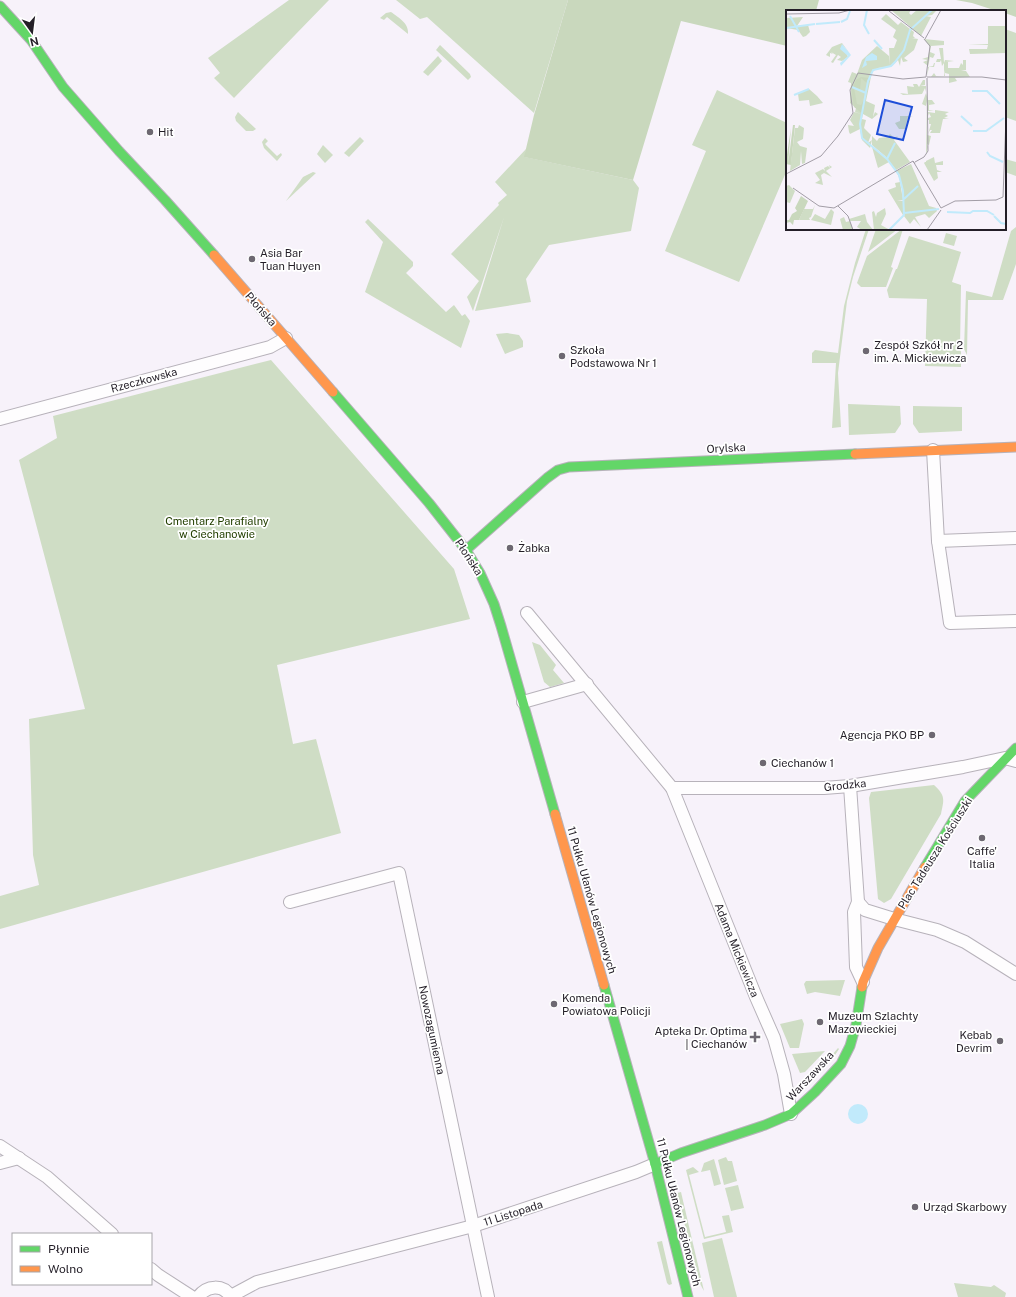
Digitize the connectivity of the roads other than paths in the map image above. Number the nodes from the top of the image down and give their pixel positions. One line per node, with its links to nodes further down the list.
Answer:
1 (0, 6): 2 (street, Płońska)
2 (286, 338): 3 (street, Rzeczkowska); 8 (street, Płońska)
3 (0, 419)
4 (1016, 447): 5 (street, Orylska)
5 (933, 450): 7 (street); 8 (street, Orylska)
6 (1016, 538): 7 (street)
7 (938, 541): 10 (street)
8 (466, 550): 11 (street, Płońska)
9 (527, 613): 12 (street)
10 (1016, 621)
11 (501, 626): 13 (street, 11 Pułku Ułanów Legionowych)
12 (587, 684): 13 (street); 17 (street)
13 (523, 702): 27 (street, 11 Pułku Ułanów Legionowych)
14 (1016, 748): 15 (street, Plac Tadeusza Kościuszki)
15 (1011, 759): 16 (street, Grodzka); 20 (street, Plac Tadeusza Kościuszki)
16 (850, 786): 17 (street, Grodzka); 19 (street)
17 (672, 788): 23 (street, Adama Mickiewicza)
18 (290, 902): 28 (street, Nowozagumienna)
19 (858, 902): 20 (street, Plac Tadeusza Kościuszki); 22 (street)
20 (894, 919): 21 (street); 22 (street, Warszawska)
21 (1016, 974)
22 (863, 982): 23 (street, Warszawska)
23 (791, 1114): 27 (street, 11 Listopada)
24 (0, 1146): 25 (street)
25 (20, 1158): 26 (street); 29 (street)
26 (0, 1163)
27 (656, 1164): 28 (street, 11 Listopada); 35 (street, 11 Pułku Ułanów Legionowych)
28 (473, 1226): 31 (street, 11 Listopada); 34 (street, Nowozagumienna)
29 (111, 1233)
30 (152, 1270): 32 (street)
31 (231, 1296): 33 (street)
32 (192, 1297)
33 (198, 1297)
34 (488, 1297)
35 (688, 1297)

